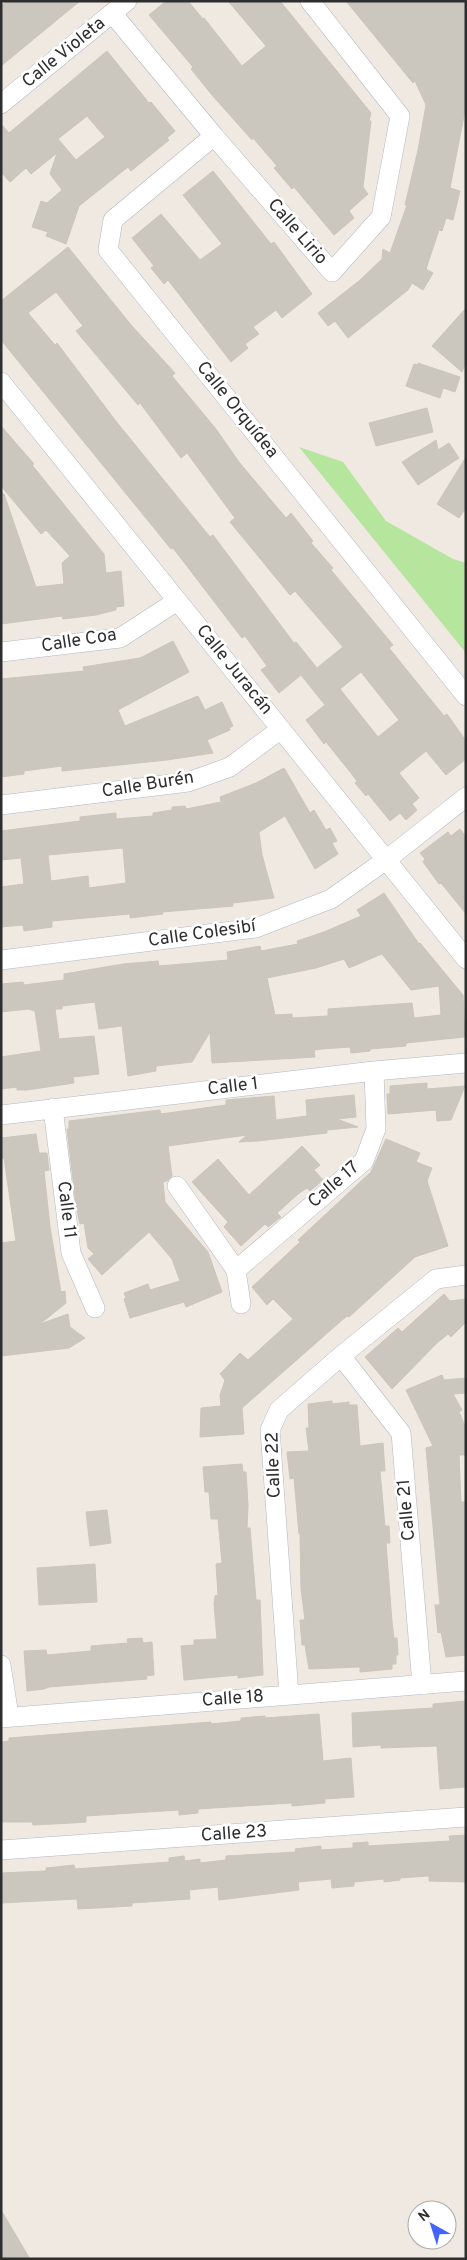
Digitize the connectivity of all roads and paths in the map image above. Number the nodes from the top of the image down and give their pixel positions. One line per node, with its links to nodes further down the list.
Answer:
1 (310, 1): 4 (street, Calle Lirio)
2 (120, 7): 3 (street, Calle Violeta); 4 (street, Calle Lirio)
3 (1, 104)
4 (214, 136): 8 (street, Calle Orquídea)
5 (1, 382): 6 (street, Calle Juracán)
6 (178, 601): 7 (street, Calle Coa); 9 (street, Calle Juracán)
7 (1, 652)
8 (466, 696)
9 (281, 728): 11 (street, Calle Burén); 12 (street, Calle Juracán)
10 (466, 797): 12 (street, Calle Colesibí)
11 (1, 805)
12 (386, 860): 13 (street, Calle Juracán); 14 (street, Calle Colesibí)
13 (466, 959)
14 (1, 960)
15 (466, 1063): 16 (street, Calle 1)
16 (374, 1071): 17 (street, Calle 1); 20 (street, Calle 17)
17 (53, 1108): 18 (street, Calle 1); 23 (street, Calle 11)
18 (1, 1115)
19 (178, 1186): 20 (street)
20 (236, 1270): 22 (street)
21 (466, 1275): 24 (street, Calle 22)
22 (241, 1304)
23 (94, 1308)
24 (341, 1356): 27 (street, Calle 21); 28 (street, Calle 22)
25 (1, 1665): 29 (street)
26 (466, 1681): 27 (street, Calle 18)
27 (422, 1685): 28 (street, Calle 18)
28 (289, 1695): 29 (street, Calle 18)
29 (5, 1717)
30 (466, 1817): 31 (street, Calle 23)
31 (1, 1850)

